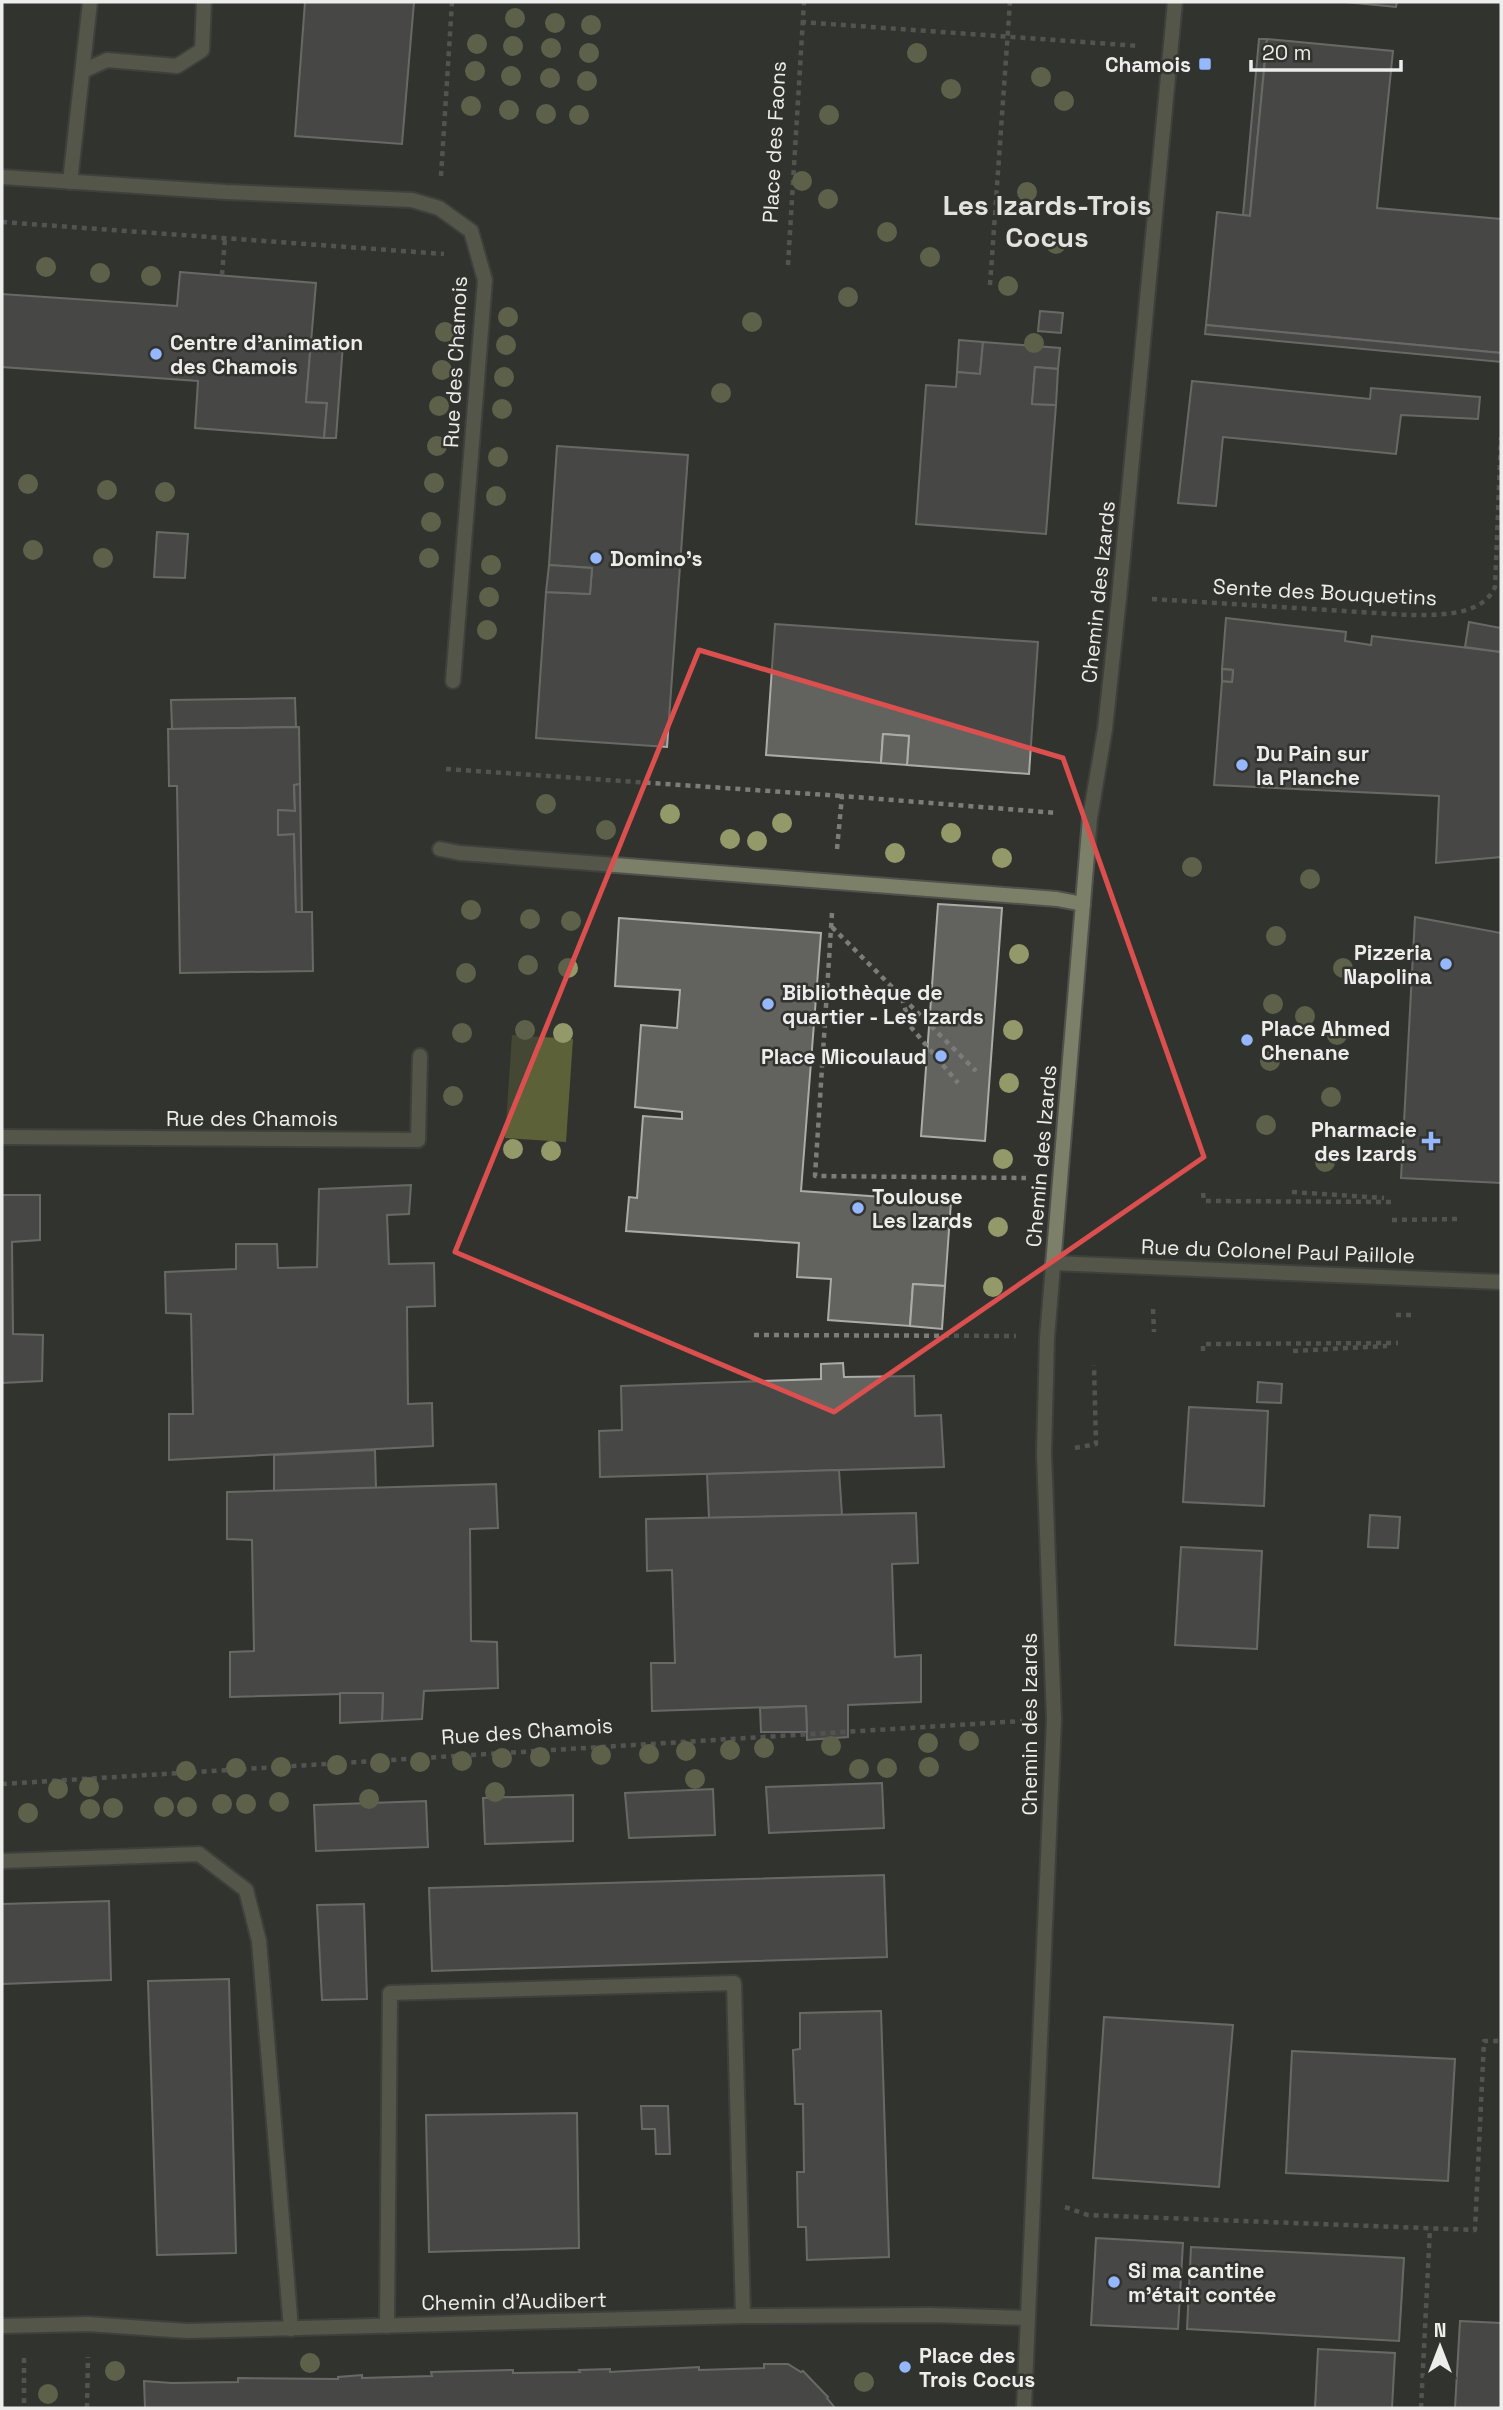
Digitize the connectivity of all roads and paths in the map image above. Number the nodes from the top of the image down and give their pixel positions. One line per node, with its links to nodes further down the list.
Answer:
1 (90, 2): 10 (street)
2 (204, 2): 10 (street)
3 (452, 2): 13 (path)
4 (804, 2): 7 (path, Place des Faons)
5 (1010, 2): 8 (path)
6 (1175, 2): 9 (street, Chemin des Izards)
7 (802, 22): 8 (path); 17 (path, Place des Faons)
8 (1007, 37): 9 (path); 19 (path)
9 (1171, 49): 21 (street, Chemin des Izards)
10 (83, 71): 12 (street)
11 (2, 177): 12 (street, Rue des Chamois)
12 (70, 182): 13 (street, Rue des Chamois)
13 (439, 208): 16 (street, Rue des Chamois)
14 (2, 222): 15 (path)
15 (225, 238): 16 (path); 18 (path)
16 (478, 257): 22 (street, Rue des Chamois)
17 (788, 265)
18 (222, 275)
19 (990, 285)
20 (1501, 437): 21 (path, Sente des Bouquetins)
21 (1119, 598): 28 (street, Chemin des Izards)
22 (453, 681)
23 (446, 769): 24 (path)
24 (842, 796): 25 (path); 27 (path)
25 (1063, 813)
26 (440, 849): 27 (street)
27 (834, 880): 28 (street); 29 (path)
28 (1083, 904): 42 (street, Chemin des Izards)
29 (832, 927): 30 (path); 35 (path)
30 (901, 995): 32 (path); 33 (path)
31 (420, 1056): 34 (street, Rue des Chamois)
32 (976, 1071)
33 (958, 1083)
34 (2, 1137)
35 (1034, 1178)
36 (1292, 1192): 38 (path)
37 (1203, 1193): 39 (path)
38 (1384, 1198)
39 (1392, 1202)
40 (1459, 1219): 41 (path)
41 (1392, 1220)
42 (1053, 1263): 43 (street, Rue du Colonel Paul Paillole); 54 (street, Chemin des Izards)
43 (1501, 1282)
44 (1153, 1309): 45 (path)
45 (1154, 1332)
46 (754, 1335): 47 (path)
47 (1021, 1336)
48 (1398, 1343): 50 (path)
49 (1387, 1346): 51 (path)
50 (1203, 1351)
51 (1293, 1351)
52 (1094, 1365): 53 (path)
53 (1096, 1444)
54 (1054, 1719): 55 (path, Rue des Chamois); 58 (street, Chemin des Izards)
55 (2, 1784)
56 (2, 1861): 66 (street)
57 (1501, 2040): 59 (path)
58 (1033, 2197): 59 (path); 61 (street, Chemin des Izards)
59 (1430, 2228): 70 (path)
60 (743, 2316): 61 (street, Chemin d'Audibert); 65 (street, Chemin d'Audibert); 65 (street)
61 (1027, 2318): 69 (street, Chemin des Izards)
62 (88, 2324): 64 (street, Chemin d'Audibert); 66 (street, Chemin d'Audibert); 68 (path)
63 (2, 2326): 64 (street, Chemin d'Audibert)
64 (23, 2326): 67 (path)
65 (387, 2326): 66 (street, Chemin d'Audibert)
66 (291, 2329)
67 (24, 2408)
68 (87, 2408)
69 (1024, 2408)
70 (1421, 2408)

